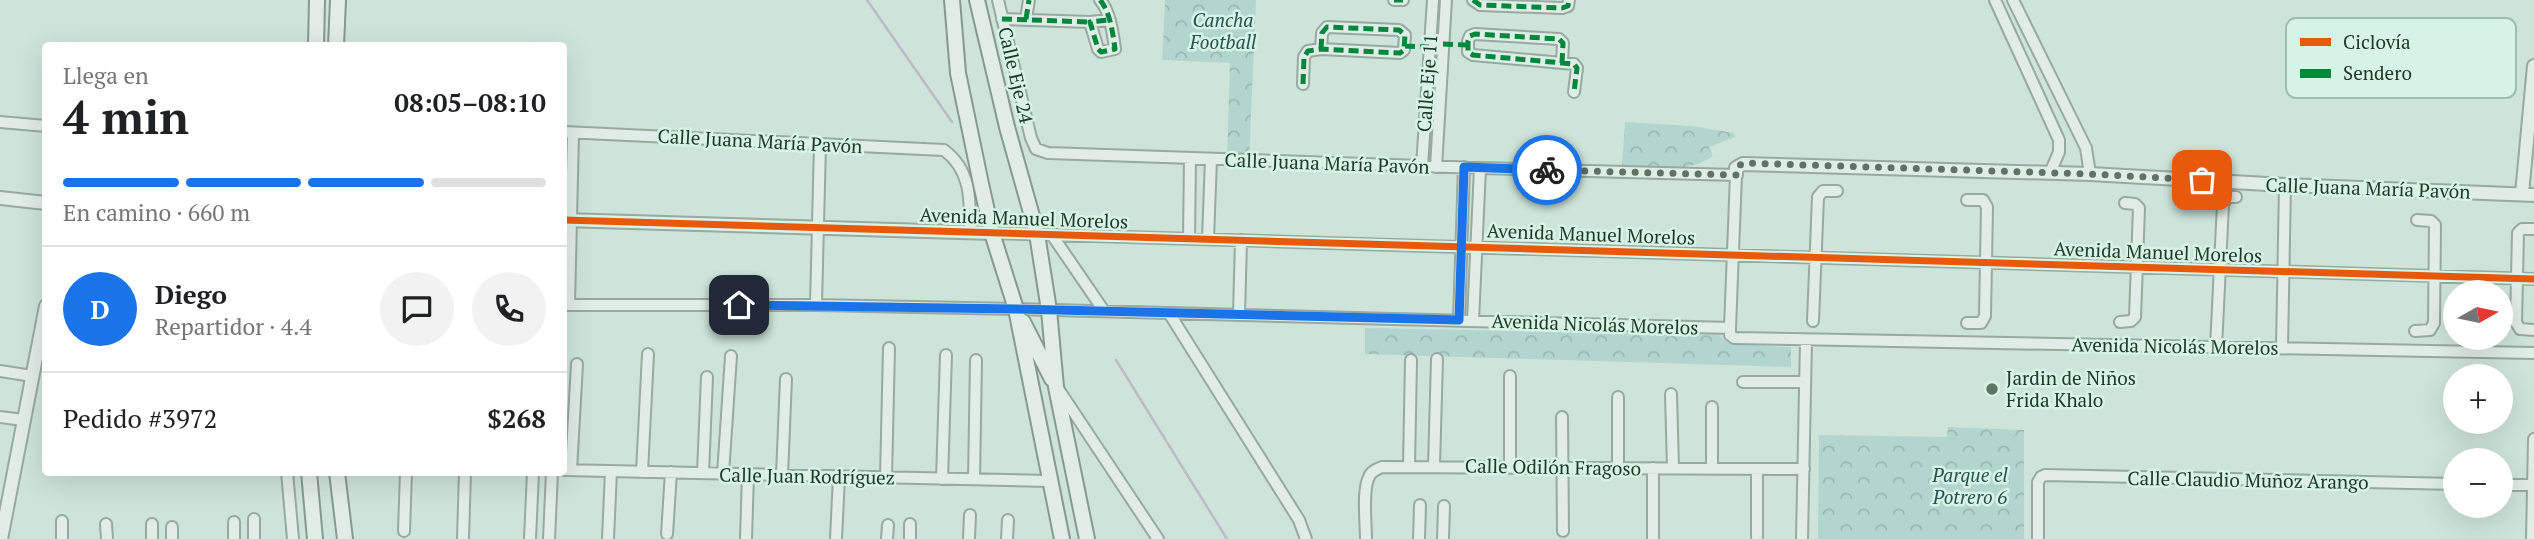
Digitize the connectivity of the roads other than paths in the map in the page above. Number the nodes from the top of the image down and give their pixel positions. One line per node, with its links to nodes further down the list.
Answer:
1 (317, 0): 21 (main road)
2 (338, 0): 22 (main road)
3 (952, 0): 59 (main road)
4 (986, 0): 16 (main road)
5 (998, 0): 17 (street, Calle Eje 24)
6 (1029, 0): 18 (street)
7 (1100, 0): 19 (street)
8 (1394, 0): 9 (street)
9 (1403, 0)
10 (1433, 0): 26 (street, Calle Eje 11)
11 (1446, 0): 23 (street)
12 (1473, 0): 13 (street)
13 (1569, 0)
14 (1995, 0): 43 (street)
15 (2013, 0): 44 (street)
16 (979, 7): 60 (main road)
17 (1002, 19): 18 (street); 36 (street, Calle Eje 24)
18 (1026, 19): 20 (street)
19 (1109, 20): 20 (street); 20 (street)
20 (1090, 22)
21 (316, 42)
22 (336, 42)
23 (1443, 44): 24 (street); 40 (street)
24 (1467, 44): 28 (street); 28 (street)
25 (1405, 46): 26 (street); 27 (street); 27 (street)
26 (1429, 47): 39 (street, Calle Eje 11)
27 (1321, 49): 30 (street)
28 (1562, 63): 31 (street)
29 (2534, 66): 48 (street)
30 (1303, 84)
31 (1574, 92)
32 (0, 122): 33 (street)
33 (42, 126)
34 (568, 133): 35 (street, Calle Juana María Pavón); 54 (street)
35 (820, 145): 56 (street); 58 (street, Calle Juana María Pavón)
36 (1036, 149): 37 (street, Calle Juana María Pavón)
37 (1190, 159): 38 (street, Calle Juana María Pavón); 62 (street)
38 (1211, 159): 39 (street, Calle Juana María Pavón); 63 (street)
39 (1422, 166): 40 (street, Calle Juana María Pavón)
40 (1436, 167): 41 (street, Calle Juana María Pavón)
41 (1464, 167): 42 (street, Calle Juana María Pavón); 65 (street)
42 (1480, 169): 45 (street, Calle Juana María Pavón); 66 (street)
43 (2050, 173): 44 (street, Calle Juana María Pavón); 45 (street, Calle Juana María Pavón)
44 (2090, 174): 46 (street, Calle Juana María Pavón)
45 (1736, 175): 67 (street)
46 (2285, 186): 48 (street, Calle Juana María Pavón); 72 (street)
47 (1837, 191): 68 (street)
48 (2528, 194)
49 (2236, 197): 71 (street)
50 (0, 198): 52 (street)
51 (1967, 200): 69 (street)
52 (42, 203)
53 (2125, 203): 70 (street)
54 (567, 220): 56 (street, Avenida Manuel Morelos)
55 (2417, 220): 73 (street)
56 (818, 228): 58 (street, Avenida Manuel Morelos); 77 (street)
57 (2534, 229): 74 (street)
58 (970, 232): 59 (street, Avenida Manuel Morelos)
59 (992, 233): 60 (street, Avenida Manuel Morelos); 78 (main road)
60 (1037, 234): 61 (street, Avenida Manuel Morelos); 79 (main road)
61 (1052, 234): 62 (street, Avenida Manuel Morelos); 80 (street)
62 (1189, 239): 63 (street, Avenida Manuel Morelos)
63 (1208, 239): 64 (street, Avenida Manuel Morelos)
64 (1241, 240): 65 (street, Avenida Manuel Morelos); 82 (street)
65 (1462, 246): 66 (street, Avenida Manuel Morelos); 83 (street)
66 (1477, 246): 67 (street, Avenida Manuel Morelos); 84 (street)
67 (1733, 254): 68 (street, Avenida Manuel Morelos); 89 (street)
68 (1815, 257): 69 (street, Avenida Manuel Morelos); 85 (street)
69 (1987, 262): 70 (street, Avenida Manuel Morelos); 87 (street)
70 (2138, 267): 71 (street, Avenida Manuel Morelos); 86 (street)
71 (2220, 270): 72 (street, Avenida Manuel Morelos); 94 (street)
72 (2283, 272): 73 (street, Avenida Manuel Morelos); 95 (street)
73 (2435, 276): 74 (street, Avenida Manuel Morelos); 91 (street)
74 (2517, 278): 75 (street, Avenida Manuel Morelos); 90 (street)
75 (2534, 279)
76 (567, 305): 77 (street, Avenida Nicolás Morelos)
77 (816, 305): 78 (street, Avenida Nicolás Morelos)
78 (1016, 309): 79 (street, Avenida Nicolás Morelos); 111 (main road); 148 (main road)
79 (1049, 310): 80 (street, Avenida Nicolás Morelos); 111 (main road)
80 (1104, 311): 81 (street, Avenida Nicolás Morelos)
81 (1169, 313): 82 (street, Avenida Nicolás Morelos); 189 (street)
82 (1239, 315): 83 (street, Avenida Nicolás Morelos)
83 (1459, 320): 84 (street, Avenida Nicolás Morelos)
84 (1474, 321): 89 (street, Avenida Nicolás Morelos)
85 (1813, 321)
86 (2120, 322)
87 (1967, 323)
88 (42, 326): 105 (street)
89 (1730, 328): 92 (street, Avenida Nicolás Morelos)
90 (2534, 330)
91 (2415, 331)
92 (1806, 340): 94 (street, Avenida Nicolás Morelos); 110 (street)
93 (888, 348): 145 (street)
94 (2216, 348): 95 (street, Avenida Nicolás Morelos)
95 (2282, 348): 96 (street, Avenida Nicolás Morelos)
96 (2534, 353)
97 (648, 354): 131 (street)
98 (946, 355): 146 (street)
99 (731, 356): 134 (street)
100 (1437, 359): 120 (street)
101 (976, 360): 147 (street)
102 (1411, 360): 119 (street)
103 (577, 364): 129 (street)
104 (0, 371): 105 (street)
105 (32, 376): 117 (street)
106 (1510, 376): 121 (street)
107 (706, 377): 133 (street)
108 (786, 379): 136 (street)
109 (1743, 382): 110 (street)
110 (1805, 382): 128 (street)
111 (1056, 387): 187 (main road); 188 (street)
112 (1671, 394): 125 (street)
113 (1618, 397): 123 (street)
114 (1712, 407): 126 (street)
115 (0, 416): 117 (street)
116 (1562, 417): 122 (street)
117 (23, 420): 167 (street)
118 (2534, 439): 151 (street)
119 (1409, 466): 120 (street, Calle Odilón Fragoso); 190 (street, Calle Odilón Fragoso)
120 (1434, 466): 121 (street, Calle Odilón Fragoso)
121 (1510, 467): 122 (street, Calle Odilón Fragoso)
122 (1563, 467): 123 (street, Calle Odilón Fragoso); 164 (street)
123 (1618, 468): 124 (street, Calle Odilón Fragoso)
124 (1653, 468): 125 (street, Calle Odilón Fragoso); 193 (street)
125 (1673, 468): 126 (street, Calle Odilón Fragoso)
126 (1712, 468): 127 (street, Calle Odilón Fragoso)
127 (1757, 469): 128 (street, Calle Odilón Fragoso); 166 (street)
128 (1804, 469): 194 (street)
129 (567, 470): 130 (street, Calle Juan Rodríguez)
130 (611, 471): 131 (street, Calle Juan Rodríguez); 179 (street)
131 (642, 472): 132 (street, Calle Juan Rodríguez)
132 (671, 472): 133 (street, Calle Juan Rodríguez); 165 (street)
133 (703, 473): 134 (street, Calle Juan Rodríguez)
134 (723, 474): 135 (street, Calle Juan Rodríguez)
135 (748, 474): 136 (street, Calle Juan Rodríguez); 180 (street)
136 (782, 475): 144 (street, Calle Juan Rodríguez)
137 (287, 476): 174 (street)
138 (309, 476): 175 (main road)
139 (337, 476): 176 (main road)
140 (406, 476): 163 (street)
141 (465, 476): 168 (street)
142 (533, 476): 177 (street)
143 (552, 476): 178 (street)
144 (839, 476): 145 (street, Calle Juan Rodríguez); 181 (street)
145 (886, 477): 146 (street, Calle Juan Rodríguez)
146 (942, 479): 147 (street, Calle Juan Rodríguez)
147 (974, 480): 148 (street, Calle Juan Rodríguez)
148 (1050, 481): 186 (main road)
149 (2443, 484): 195 (street, Calle Claudio Muñoz Arango)
150 (2513, 485): 151 (street)
151 (2533, 485): 196 (street)
152 (1420, 505): 191 (street)
153 (1444, 506): 192 (street)
154 (970, 515): 184 (street)
155 (254, 519): 173 (street)
156 (1008, 520): 185 (street)
157 (62, 521): 169 (street)
158 (234, 522): 172 (street)
159 (106, 524): 170 (street)
160 (152, 524): 171 (street)
161 (910, 524): 183 (street)
162 (888, 525): 182 (street)
163 (404, 531)
164 (1563, 531)
165 (667, 534)
166 (1757, 537)
167 (1, 538)
168 (463, 538)
169 (62, 539)
170 (107, 539)
171 (152, 539)
172 (234, 539)
173 (254, 539)
174 (293, 539)
175 (315, 539)
176 (345, 539)
177 (530, 539)
178 (549, 539)
179 (608, 539)
180 (746, 539)
181 (836, 539)
182 (887, 539)
183 (910, 539)
184 (969, 539)
185 (1007, 539)
186 (1062, 539)
187 (1087, 539)
188 (1158, 539)
189 (1306, 539)
190 (1366, 539)
191 (1419, 539)
192 (1443, 539)
193 (1653, 539)
194 (1802, 539)
195 (2038, 539)
196 (2532, 539)

